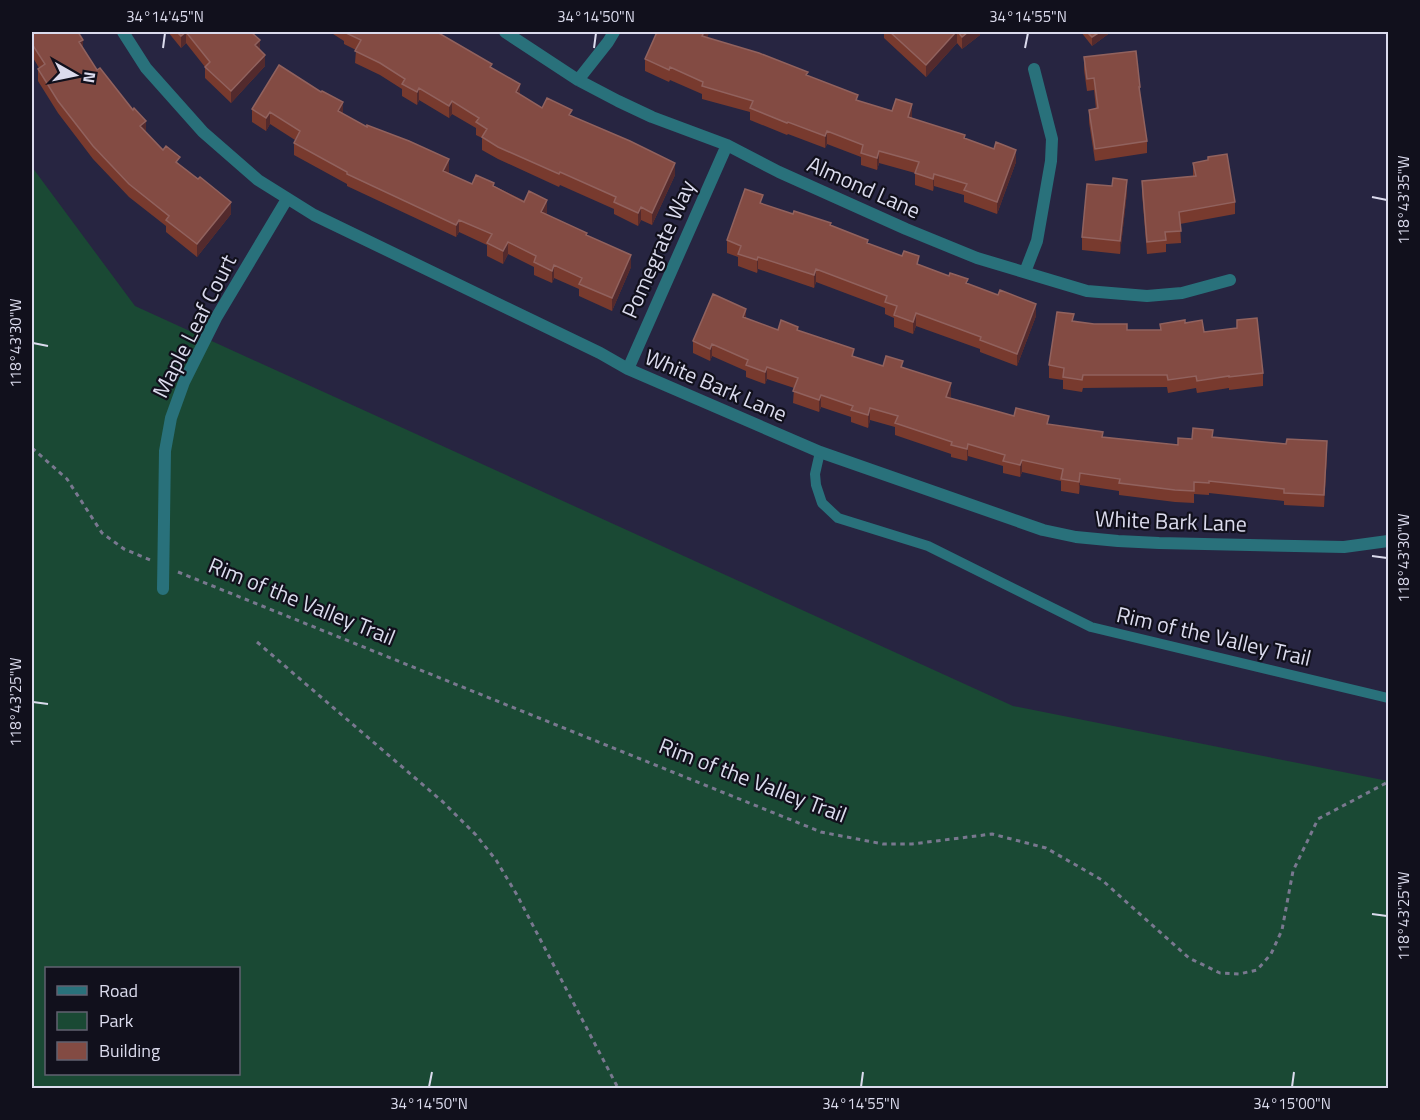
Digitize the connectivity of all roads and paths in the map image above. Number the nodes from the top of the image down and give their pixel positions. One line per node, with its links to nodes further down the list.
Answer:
1 (123, 32): 7 (street, White Bark Lane)
2 (505, 32): 5 (street, Almond Lane)
3 (614, 32): 5 (street)
4 (1034, 69): 8 (street)
5 (578, 80): 6 (street, Almond Lane)
6 (727, 146): 8 (street, Almond Lane); 10 (street, Pomegrate Way)
7 (287, 199): 10 (street, White Bark Lane); 14 (street, Maple Leaf Court)
8 (1025, 272): 9 (street, Almond Lane)
9 (1230, 280)
10 (628, 369): 12 (street, White Bark Lane)
11 (32, 448): 14 (path, Rim of the Valley Trail)
12 (820, 452): 13 (street, White Bark Lane); 17 (lane, Rim of the Valley Trail)
13 (1389, 541)
14 (163, 566): 15 (street, Maple Leaf Court); 18 (path, Rim of the Valley Trail)
15 (163, 589)
16 (257, 642): 19 (path)
17 (1389, 698)
18 (1389, 782)
19 (618, 1089)

